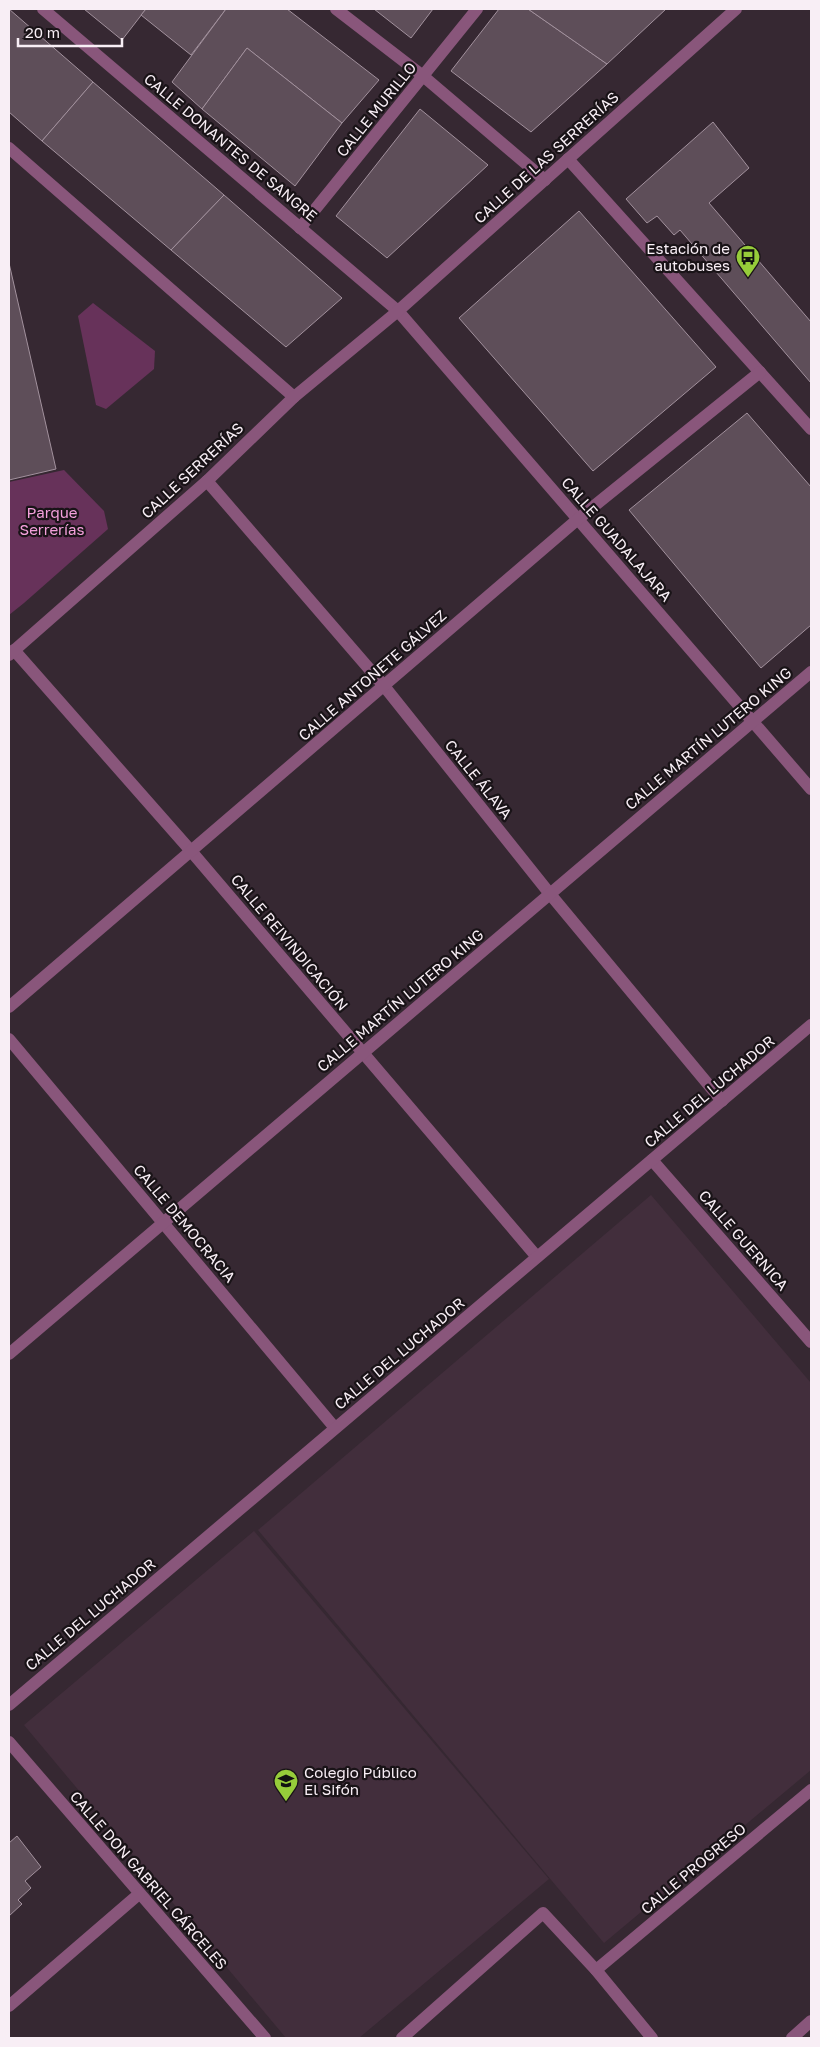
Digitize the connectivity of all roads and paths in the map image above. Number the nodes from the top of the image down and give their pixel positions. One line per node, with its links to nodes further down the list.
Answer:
1 (43, 9): 9 (street, CALLE DONANTES DE SANGRE)
2 (336, 9): 5 (street)
3 (477, 9): 5 (street, CALLE MURILLO)
4 (736, 9): 7 (street, CALLE DE LAS SERRERÍAS)
5 (423, 76): 8 (street); 9 (street, CALLE MURILLO)
6 (9, 148): 12 (street)
7 (568, 159): 8 (street, CALLE DE LAS SERRERÍAS); 11 (street)
8 (545, 180): 10 (street, CALLE DE LAS SERRERÍAS)
9 (300, 228): 10 (street, CALLE DONANTES DE SANGRE)
10 (398, 311): 12 (street, CALLE SERRERÍAS); 15 (street, CALLE GUADALAJARA)
11 (760, 372): 13 (street); 15 (street, CALLE ANTONETE GÁLVEZ)
12 (294, 397): 14 (street, CALLE SERRERÍAS)
13 (811, 429)
14 (207, 481): 16 (street, CALLE SERRERÍAS); 18 (street, CALLE ÁLAVA)
15 (578, 519): 18 (street, CALLE ANTONETE GÁLVEZ); 19 (street, CALLE GUADALAJARA)
16 (11, 652): 21 (street, CALLE REIVINDICACIÓN)
17 (811, 672): 19 (street, CALLE MARTÍN LUTERO KING)
18 (384, 686): 21 (street, CALLE ANTONETE GÁLVEZ); 22 (street, CALLE ÁLAVA)
19 (753, 721): 20 (street, CALLE GUADALAJARA); 22 (street, CALLE MARTÍN LUTERO KING)
20 (811, 789)
21 (191, 851): 23 (street, CALLE ANTONETE GÁLVEZ); 26 (street, CALLE REIVINDICACIÓN)
22 (550, 894): 26 (street, CALLE MARTÍN LUTERO KING); 27 (street, CALLE ÁLAVA)
23 (9, 1007)
24 (811, 1025): 27 (street, CALLE DEL LUCHADOR)
25 (9, 1039): 29 (street, CALLE DEMOCRACIA)
26 (363, 1053): 29 (street, CALLE MARTÍN LUTERO KING); 30 (street, CALLE REIVINDICACIÓN)
27 (722, 1101): 28 (street, CALLE DEL LUCHADOR)
28 (652, 1160): 30 (street, CALLE DEL LUCHADOR); 31 (street, CALLE GUERNICA)
29 (163, 1223): 32 (street, CALLE MARTÍN LUTERO KING); 33 (street, CALLE DEMOCRACIA)
30 (537, 1257): 33 (street, CALLE DEL LUCHADOR)
31 (811, 1342)
32 (9, 1354)
33 (335, 1428): 34 (street, CALLE DEL LUCHADOR)
34 (9, 1705)
35 (9, 1742): 37 (street, CALLE DON GABRIEL CÁRCELES)
36 (811, 1790): 38 (street, CALLE PROGRESO)
37 (139, 1894): 39 (street); 41 (street, CALLE DON GABRIEL CÁRCELES)
38 (596, 1970): 42 (street); 43 (street)
39 (9, 2006)
40 (811, 2021): 44 (street)
41 (265, 2038)
42 (402, 2038)
43 (652, 2038)
44 (792, 2038)

